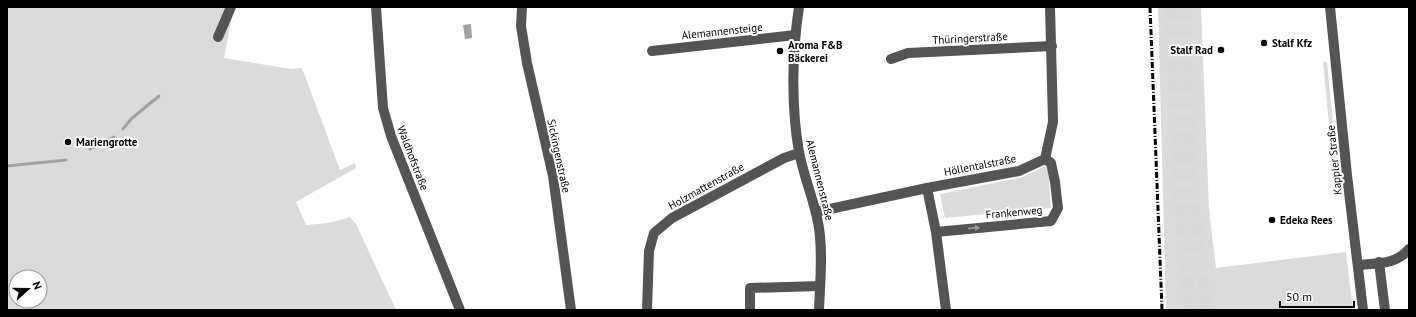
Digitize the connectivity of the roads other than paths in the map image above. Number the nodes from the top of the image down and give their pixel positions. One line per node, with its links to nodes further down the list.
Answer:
1 (231, 7): 8 (street)
2 (376, 7): 21 (street, Waldhofstraße)
3 (522, 7): 22 (street, Sickingenstraße)
4 (799, 7): 7 (street, Alemannenstraße)
5 (1050, 7): 9 (street)
6 (1330, 7): 19 (street, Kappler Straße)
7 (795, 35): 10 (street, Alemannensteige); 12 (street, Alemannenstraße)
8 (218, 37)
9 (1052, 46): 11 (street, Thüringerstraße); 13 (street)
10 (652, 51)
11 (891, 59)
12 (799, 153): 15 (street, Alemannenstraße); 23 (street, Holzmattenstraße)
13 (1048, 161): 14 (street, Höllentalstraße); 16 (street, Frankenweg, one-way to 13)
14 (927, 188): 15 (street, Höllentalstraße); 16 (street)
15 (816, 212): 20 (street, Alemannenstraße)
16 (936, 232): 26 (street)
17 (1409, 249): 18 (street)
18 (1379, 262): 19 (street); 28 (street)
19 (1358, 265): 27 (street, Kappler Straße)
20 (820, 286): 24 (street); 25 (street, Alemannenstraße)
21 (460, 310)
22 (571, 310)
23 (647, 310)
24 (750, 310)
25 (819, 310)
26 (946, 310)
27 (1363, 310)
28 (1385, 310)

